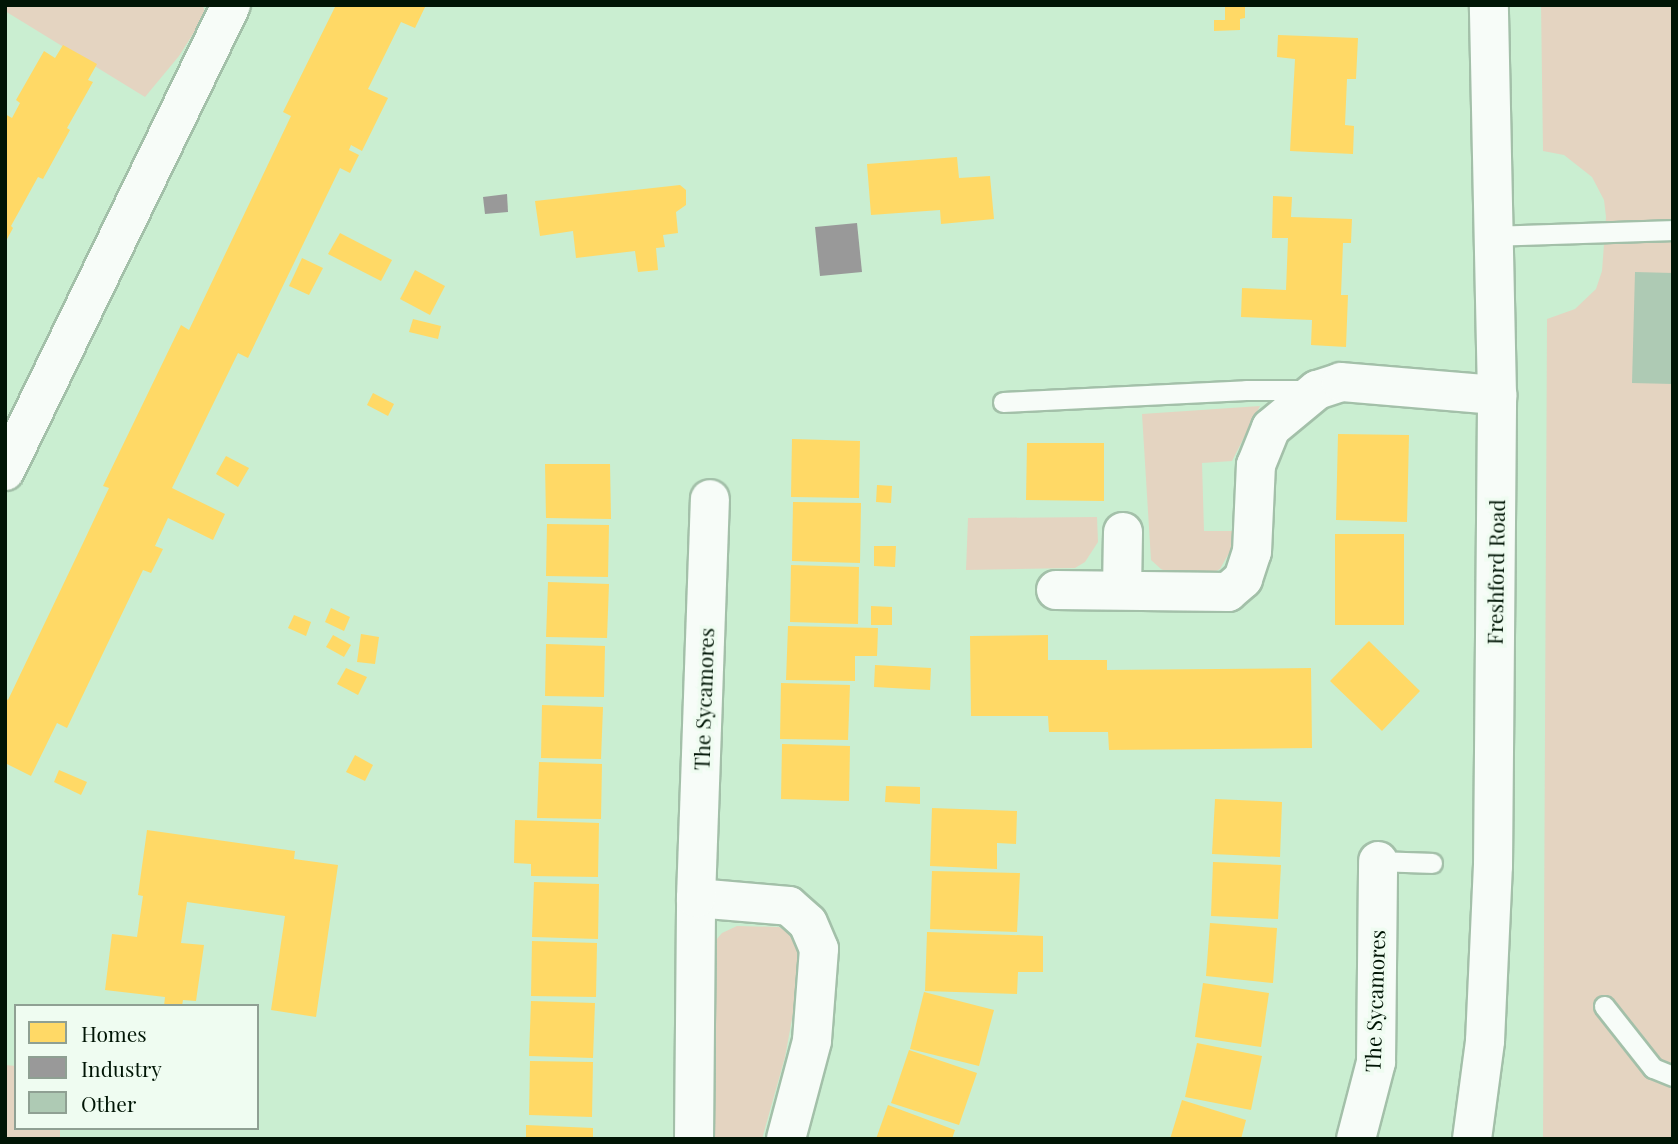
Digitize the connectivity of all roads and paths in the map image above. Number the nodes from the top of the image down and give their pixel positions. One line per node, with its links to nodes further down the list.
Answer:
1 (231, 5): 8 (street)
2 (1489, 5): 4 (street, Freshford Road)
3 (1673, 230): 4 (lane)
4 (1491, 236): 6 (street, Freshford Road)
5 (1317, 390): 6 (street); 7 (lane); 12 (street)
6 (1497, 395): 21 (street, Freshford Road)
7 (1003, 402)
8 (5, 471)
9 (710, 499): 15 (street, The Sycamores)
10 (1123, 532): 12 (street)
11 (1056, 590): 12 (street)
12 (1122, 590)
13 (1378, 861): 14 (lane); 20 (street, The Sycamores)
14 (1432, 863)
15 (696, 898): 18 (street, The Sycamores); 19 (street)
16 (1604, 1006): 17 (lane)
17 (1673, 1076)
18 (694, 1139)
19 (786, 1139)
20 (1356, 1139)
21 (1472, 1139)

